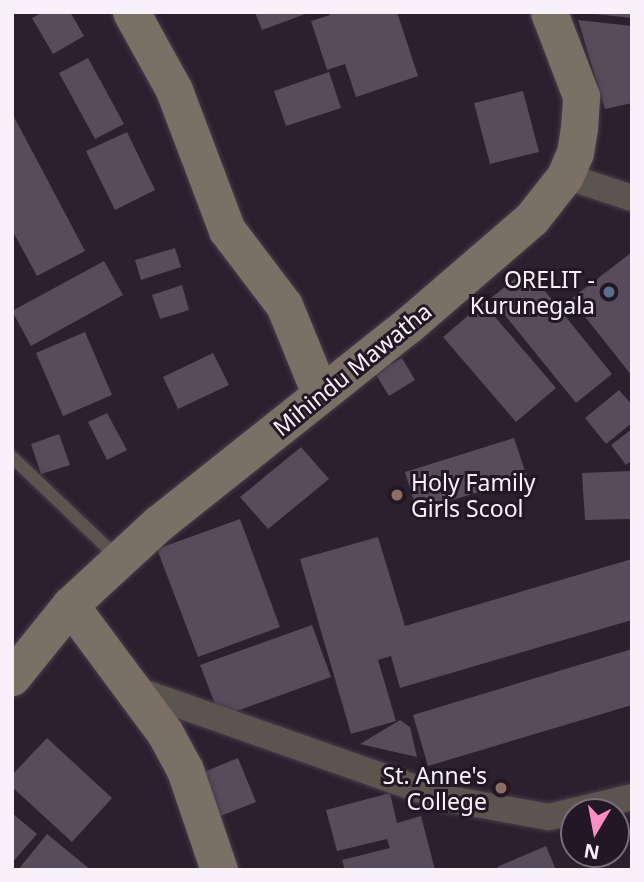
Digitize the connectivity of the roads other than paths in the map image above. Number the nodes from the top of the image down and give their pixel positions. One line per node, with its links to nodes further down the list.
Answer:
1 (131, 12): 5 (street)
2 (549, 12): 3 (street, Mihindu Mawatha)
3 (565, 176): 4 (street); 5 (street, Mihindu Mawatha)
4 (632, 198)
5 (320, 393): 7 (street, Mihindu Mawatha)
6 (12, 457): 7 (lane)
7 (120, 560): 8 (street, Mihindu Mawatha)
8 (70, 605): 9 (street, Mihindu Mawatha); 10 (street)
9 (12, 677)
10 (137, 690): 11 (street); 12 (street)
11 (632, 797)
12 (219, 870)

